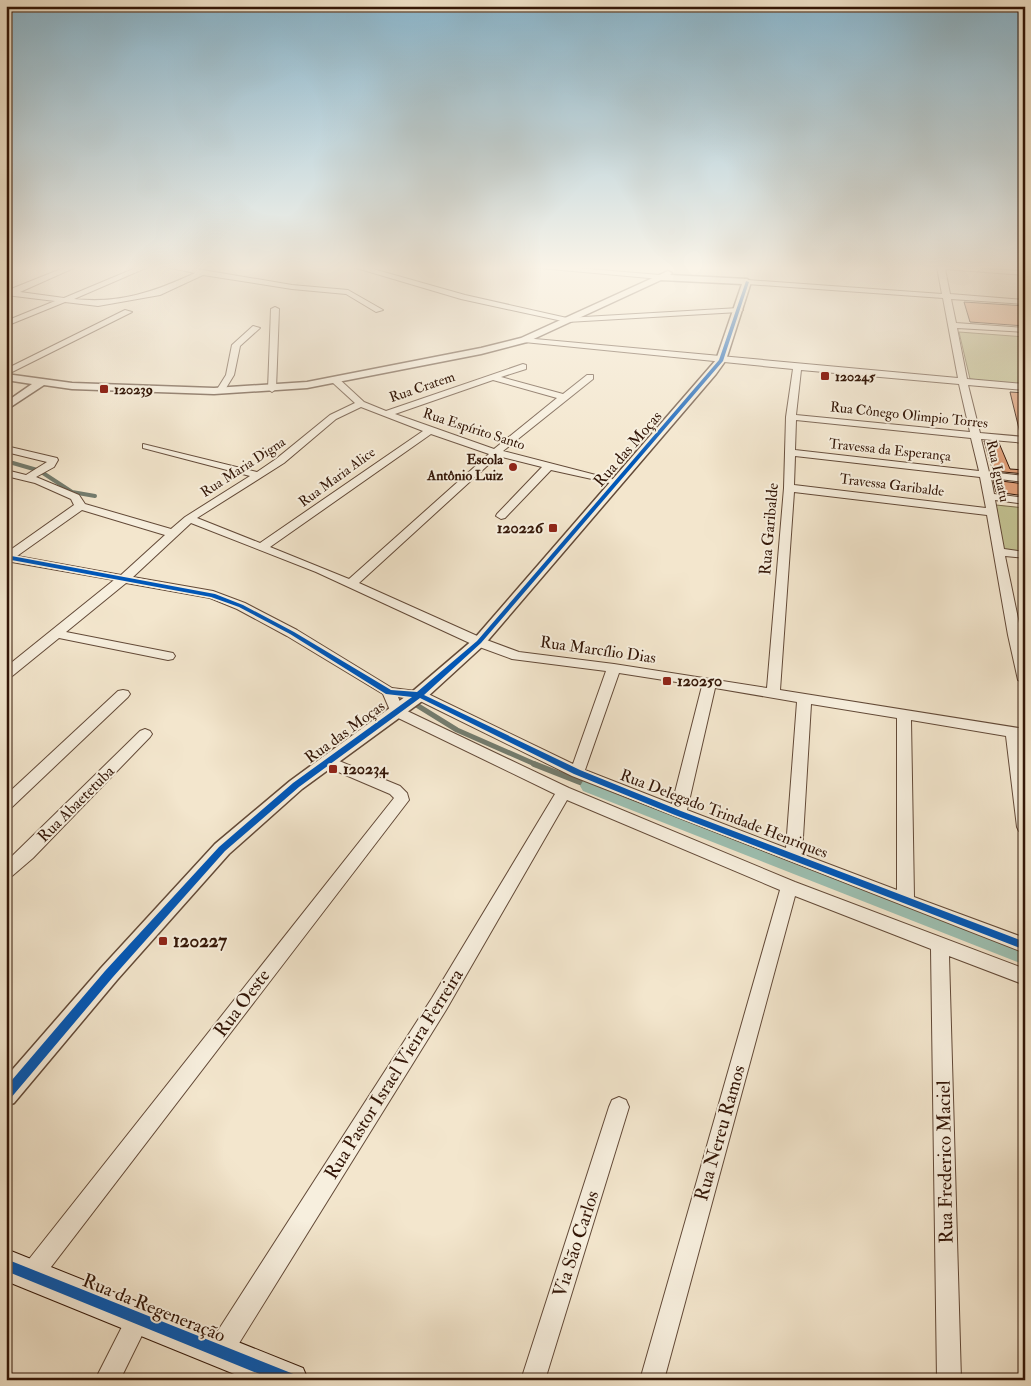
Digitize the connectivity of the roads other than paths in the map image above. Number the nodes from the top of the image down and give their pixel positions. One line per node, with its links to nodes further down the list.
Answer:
1 (88, 332): 11 (street)
2 (252, 332): 20 (street)
3 (274, 332): 19 (street)
4 (546, 332): 7 (street)
5 (731, 332): 8 (street, Rua das Moças)
6 (953, 332): 16 (street, Rua Iguatu)
7 (524, 340): 8 (street); 15 (street)
8 (721, 360): 10 (street); 39 (street, Rua das Moças)
9 (524, 367): 14 (street, Rua Cratem)
10 (797, 367): 16 (street); 25 (street, Rua Garibalde)
11 (6, 372)
12 (6, 377): 17 (street)
13 (590, 377): 21 (street)
14 (494, 378): 21 (street); 24 (street, Rua Cratem)
15 (335, 380): 19 (street); 22 (street, Rua Espírito Santo)
16 (962, 381): 18 (street); 27 (street, Rua Iguatu)
17 (40, 383): 20 (street); 23 (street)
18 (1025, 387)
19 (272, 388): 20 (street)
20 (220, 391)
21 (564, 397): 31 (street)
22 (361, 404): 24 (street, Rua Espírito Santo); 35 (street, Rua Maria Digna)
23 (6, 407)
24 (386, 414): 26 (street, Rua Espírito Santo)
25 (792, 417): 27 (street, Rua Cônego Olimpio Torres); 32 (street, Rua Garibalde)
26 (430, 430): 31 (street, Rua Espírito Santo); 48 (street, Rua Maria Alice)
27 (974, 434): 28 (street, Rua Cônego Olimpio Torres); 36 (street, Rua Iguatu)
28 (1025, 440)
29 (146, 446): 35 (street)
30 (6, 449): 37 (street)
31 (495, 453): 33 (street, Rua Espírito Santo); 53 (street)
32 (791, 453): 36 (street, Travessa da Esperança); 40 (street, Rua Garibalde)
33 (549, 466): 39 (street, Rua Espírito Santo); 45 (street)
34 (6, 473): 37 (street)
35 (258, 475): 46 (street, Rua Maria Digna)
36 (985, 475): 38 (street, Travessa da Esperança); 41 (street, Rua Iguatu)
37 (28, 478): 43 (street)
38 (1025, 479)
39 (615, 483): 55 (street, Rua das Moças)
40 (789, 488): 44 (street, Travessa Garibalde); 63 (street, Rua Garibalde)
41 (988, 496): 42 (street); 44 (street, Rua Iguatu)
42 (1025, 501)
43 (80, 506): 47 (street); 51 (street)
44 (991, 512): 49 (street, Rua Iguatu)
45 (501, 516)
46 (189, 519): 47 (street, Rua Maria Digna); 48 (street, Rua Marcílio Dias)
47 (172, 533): 52 (street, Rua Maria Digna)
48 (262, 547): 53 (street, Rua Marcílio Dias)
49 (1001, 552): 50 (street); 59 (street, Rua Iguatu)
50 (1025, 555)
51 (7, 558): 52 (street)
52 (123, 579): 54 (street, Rua Maria Digna); 61 (street)
53 (352, 584): 55 (street, Rua Marcílio Dias)
54 (54, 633): 56 (street); 58 (street, Rua Maria Digna)
55 (479, 642): 57 (street, Rua Marcílio Dias); 64 (street, Rua das Moças)
56 (168, 656)
57 (614, 668): 60 (street, Rua Marcílio Dias); 71 (street)
58 (6, 674)
59 (1025, 680)
60 (709, 685): 63 (street, Rua Marcílio Dias); 74 (street)
61 (389, 692): 64 (street); 66 (street)
62 (123, 694): 73 (street)
63 (773, 694): 65 (street, Rua Marcílio Dias)
64 (419, 695): 66 (street, Rua das Moças); 71 (street, Rua Delegado Trindade Henriques)
65 (804, 698): 67 (street, Rua Marcílio Dias); 76 (street)
66 (397, 712): 70 (street, Rua das Moças); 72 (street)
67 (904, 715): 68 (street, Rua Marcílio Dias); 79 (street)
68 (1019, 733): 75 (street)
69 (145, 734): 77 (street, Rua Abaetetuba)
70 (327, 761): 83 (street, Rua das Moças); 85 (street, Rua Oeste)
71 (577, 772): 74 (street, Rua Delegado Trindade Henriques)
72 (564, 792): 78 (street); 87 (street, Rua Pastor Israel Vieira Ferreira)
73 (6, 804)
74 (678, 813): 76 (street, Rua Delegado Trindade Henriques)
75 (1025, 827)
76 (794, 856): 79 (street, Rua Delegado Trindade Henriques)
77 (6, 872)
78 (789, 887): 80 (street); 91 (street, Rua Nereu Ramos)
79 (906, 899): 81 (street, Rua Delegado Trindade Henriques)
80 (940, 944): 82 (street); 92 (street, Rua Frederico Maciel)
81 (1025, 946)
82 (1025, 977)
83 (6, 1095)
84 (619, 1107): 90 (street, Via São Carlos)
85 (18, 1270): 86 (main road, Rua da Regeneração)
86 (138, 1319): 87 (main road, Rua da Regeneração); 88 (street)
87 (219, 1352): 89 (main road, Rua da Regeneração)
88 (107, 1380)
89 (291, 1380)
90 (533, 1380)
91 (652, 1380)
92 (950, 1380)

